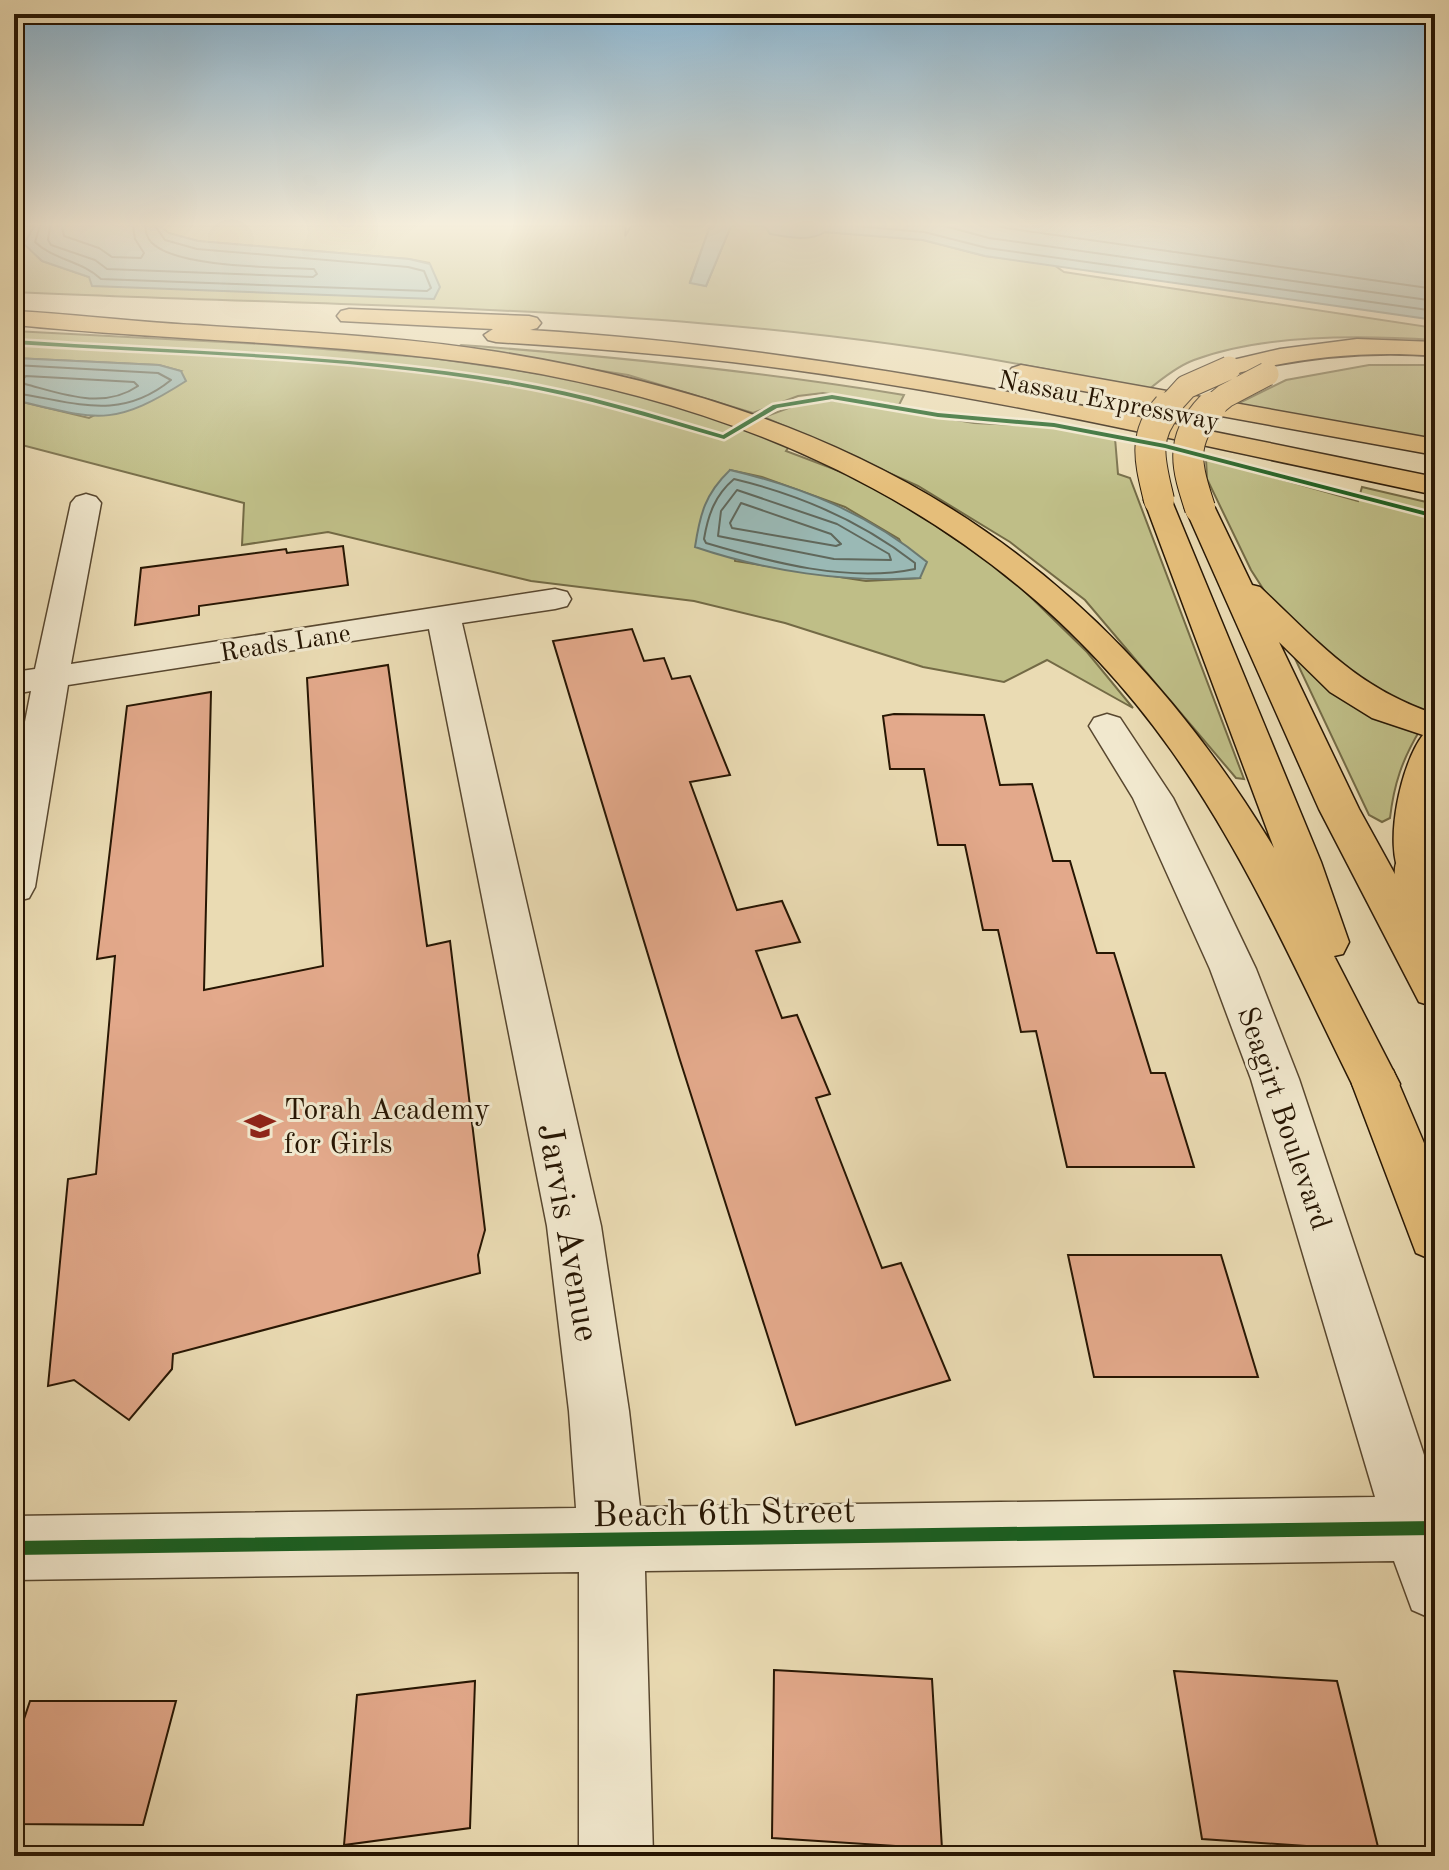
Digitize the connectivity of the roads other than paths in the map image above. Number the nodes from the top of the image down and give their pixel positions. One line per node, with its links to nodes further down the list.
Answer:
1 (333, 316): 3 (main road, Nassau Expressway)
2 (14, 318): 10 (main road, Nassau Expressway); 23 (main road)
3 (713, 337): 5 (main road); 9 (main road, Nassau Expressway)
4 (1435, 349): 23 (main road, bridge)
5 (934, 360)
6 (1435, 360): 12 (main road, bridge)
7 (995, 369): 8 (main road)
8 (1435, 447)
9 (1435, 464)
10 (1435, 486)
11 (86, 503): 15 (street)
12 (1231, 577): 18 (main road); 22 (main road)
13 (555, 599): 14 (street, Reads Lane)
14 (444, 618): 15 (street, Reads Lane); 25 (street, Jarvis Avenue)
15 (51, 678): 16 (street, Reads Lane); 21 (street)
16 (14, 683)
17 (1107, 726): 27 (street, Seagirt Boulevard)
18 (1435, 727)
19 (1435, 744): 20 (main road)
20 (1426, 850): 22 (main road)
21 (14, 887)
22 (1435, 986)
23 (1376, 1084): 24 (main road)
24 (1435, 1236)
25 (611, 1540): 26 (street, Beach 6th Street); 27 (street, Beach 6th Street); 28 (street, Jarvis Avenue)
26 (14, 1548)
27 (1429, 1548)
28 (616, 1856)

